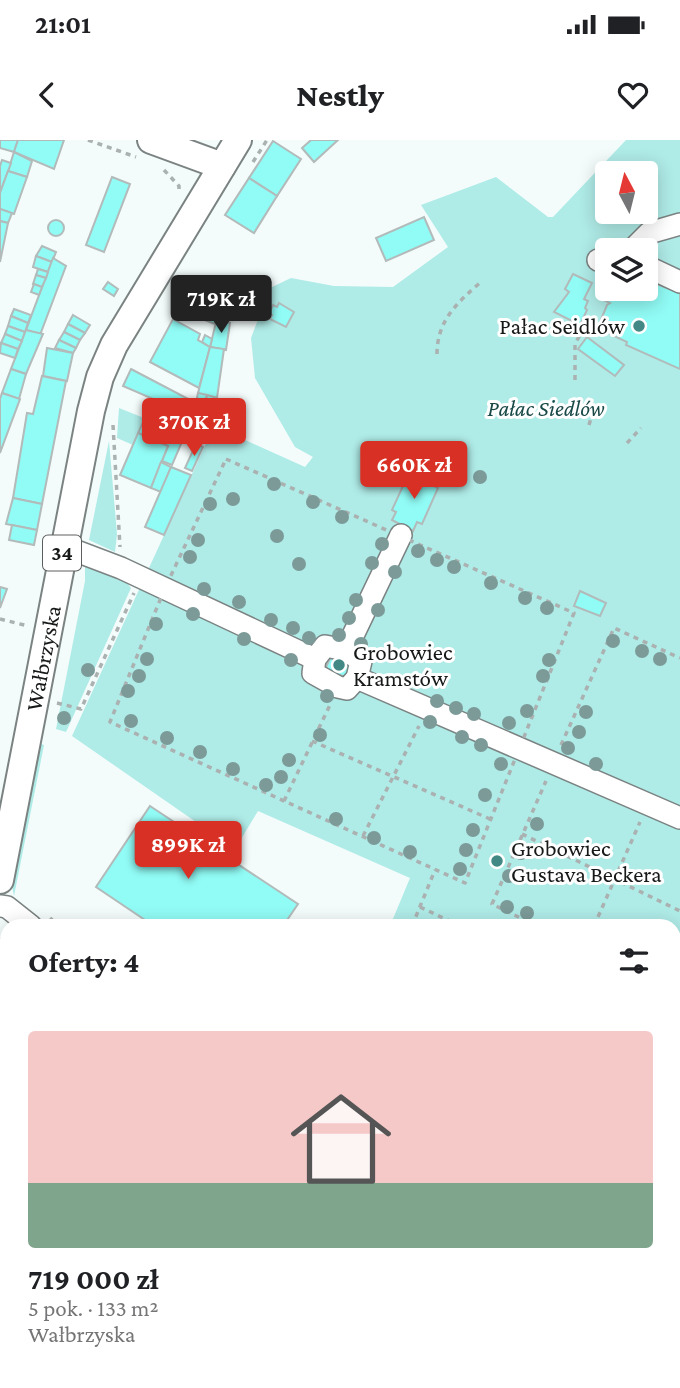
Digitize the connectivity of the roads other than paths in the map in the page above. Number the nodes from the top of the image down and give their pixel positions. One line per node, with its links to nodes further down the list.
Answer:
1 (150, 140): 3 (main road)
2 (238, 140): 3 (main road, Wałbrzyska)
3 (222, 166): 9 (main road, Wałbrzyska / 34)
4 (680, 224): 5 (street)
5 (644, 238)
6 (658, 272): 7 (street)
7 (680, 282)
8 (401, 535): 10 (street)
9 (63, 546): 11 (street); 14 (main road, Wałbrzyska / 34)
10 (346, 650): 11 (street); 12 (street)
11 (315, 659): 12 (street)
12 (357, 678): 13 (street)
13 (680, 818)
14 (0, 880)
15 (0, 906): 16 (street)
16 (22, 919)

